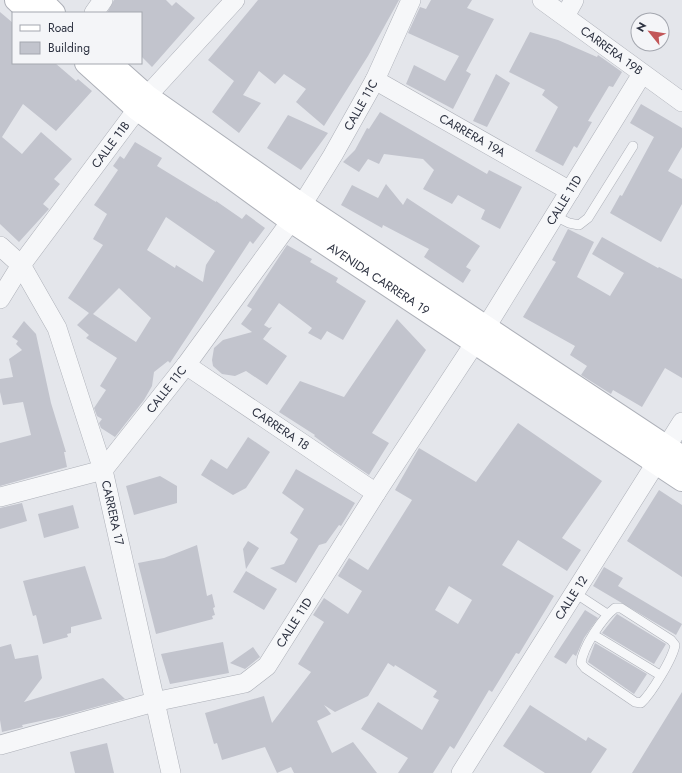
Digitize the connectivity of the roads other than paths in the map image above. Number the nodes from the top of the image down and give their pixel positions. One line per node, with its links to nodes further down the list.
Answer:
1 (16, 0): 8 (main road)
2 (40, 0): 9 (main road)
3 (103, 0): 10 (street)
4 (235, 0): 16 (street, CALLE 11B)
5 (410, 0): 14 (street, CALLE 11C)
6 (542, 0): 7 (street, CARRERA 19B)
7 (569, 8): 13 (street, CARRERA 19B)
8 (29, 12)
9 (53, 12)
10 (95, 12)
11 (87, 64): 16 (main road, AVENIDA CARRERA 19)
12 (111, 64): 16 (main road, AVENIDA CARRERA 19)
13 (642, 74): 15 (street, CARRERA 19B); 18 (street, CALLE 11D)
14 (375, 80): 18 (street, CARRERA 19A); 19 (street, CALLE 11C)
15 (682, 100)
16 (142, 102): 19 (main road, AVENIDA CARRERA 19); 22 (street, CALLE 11B)
17 (633, 146): 20 (lane)
18 (570, 190): 20 (street, CALLE 11D)
19 (297, 213): 24 (main road, AVENIDA CARRERA 19); 25 (street, CALLE 11C)
20 (554, 216): 24 (street, CALLE 11D)
21 (0, 246): 22 (street)
22 (21, 265): 23 (street, CALLE 11B); 28 (street, CARRERA 17)
23 (0, 299)
24 (480, 336): 27 (main road, AVENIDA CARRERA 19); 30 (street, CALLE 11D)
25 (186, 365): 28 (street, CALLE 11C); 30 (street, CARRERA 18)
26 (682, 422): 27 (street, CALLE 12)
27 (669, 456): 29 (main road, AVENIDA CARRERA 19); 32 (street, CALLE 12)
28 (103, 470): 31 (street); 36 (street, CARRERA 17)
29 (682, 480)
30 (376, 493): 36 (street, CALLE 11D)
31 (0, 497)
32 (575, 593): 33 (lane); 39 (street, CALLE 12)
33 (607, 614): 34 (lane); 35 (lane)
34 (594, 636): 35 (lane); 35 (lane)
35 (660, 676)
36 (154, 702): 37 (street, CALLE 11D); 38 (street, CARRERA 17)
37 (0, 745)
38 (171, 773)
39 (461, 773)

